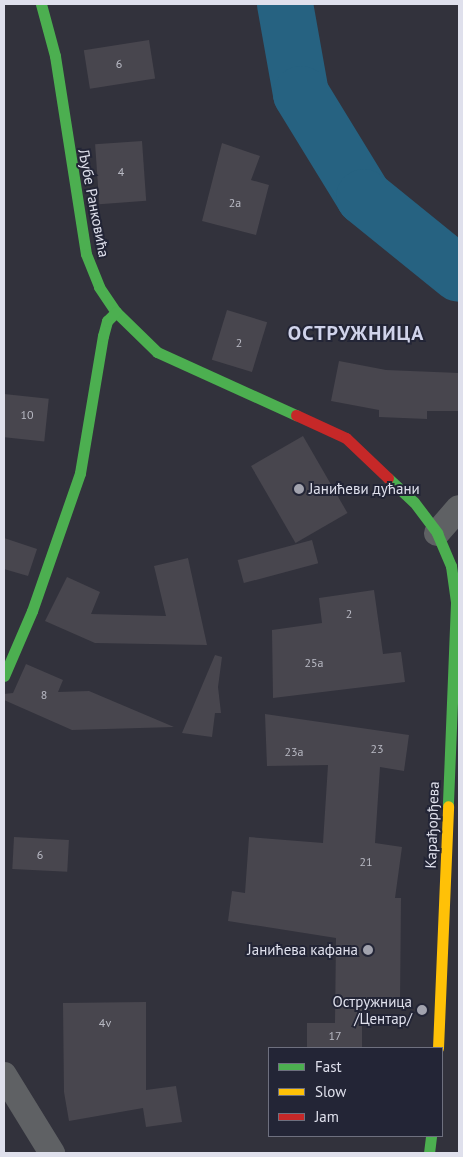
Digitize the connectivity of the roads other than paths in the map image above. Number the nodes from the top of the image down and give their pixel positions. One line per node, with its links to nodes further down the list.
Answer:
1 (41, 4): 2 (street, Љубе Ранковића)
2 (116, 312): 4 (street, Љубе Ранковића); 5 (street)
3 (459, 508): 4 (street)
4 (437, 533): 6 (street, Карађорђева)
5 (4, 676)
6 (438, 1047)
7 (4, 1076): 9 (street)
8 (431, 1137): 10 (street)
9 (52, 1153)
10 (430, 1153)

